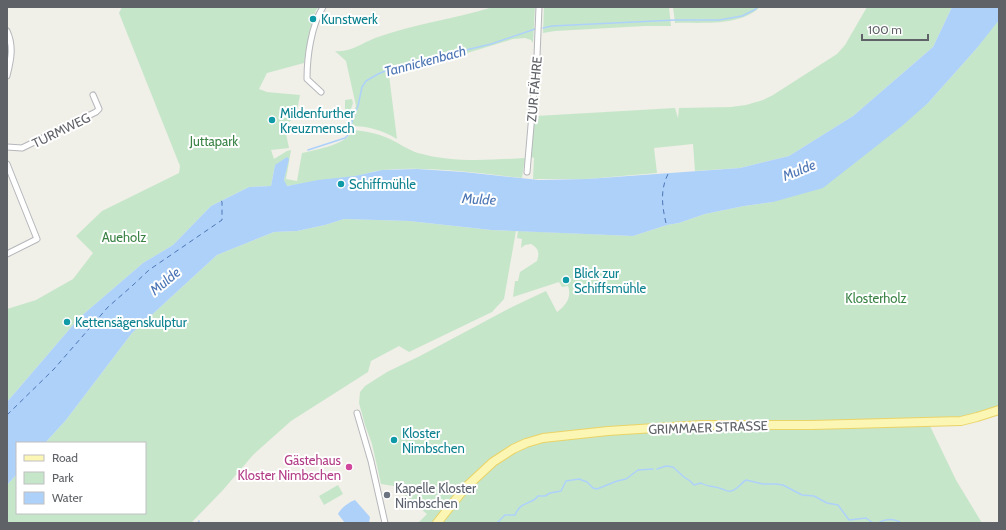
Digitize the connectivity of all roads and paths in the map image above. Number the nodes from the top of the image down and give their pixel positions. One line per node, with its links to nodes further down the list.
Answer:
1 (322, 7): 5 (street)
2 (538, 7): 9 (street, ZUR FÄHRE)
3 (7, 31): 4 (street)
4 (7, 76)
5 (321, 92)
6 (93, 95): 7 (street, TURMWEG)
7 (7, 147)
8 (7, 164): 10 (street)
9 (527, 172)
10 (7, 254)
11 (999, 410): 14 (main road, GRIMMAER STRASSE)
12 (357, 413): 13 (street)
13 (385, 523)
14 (437, 523)

